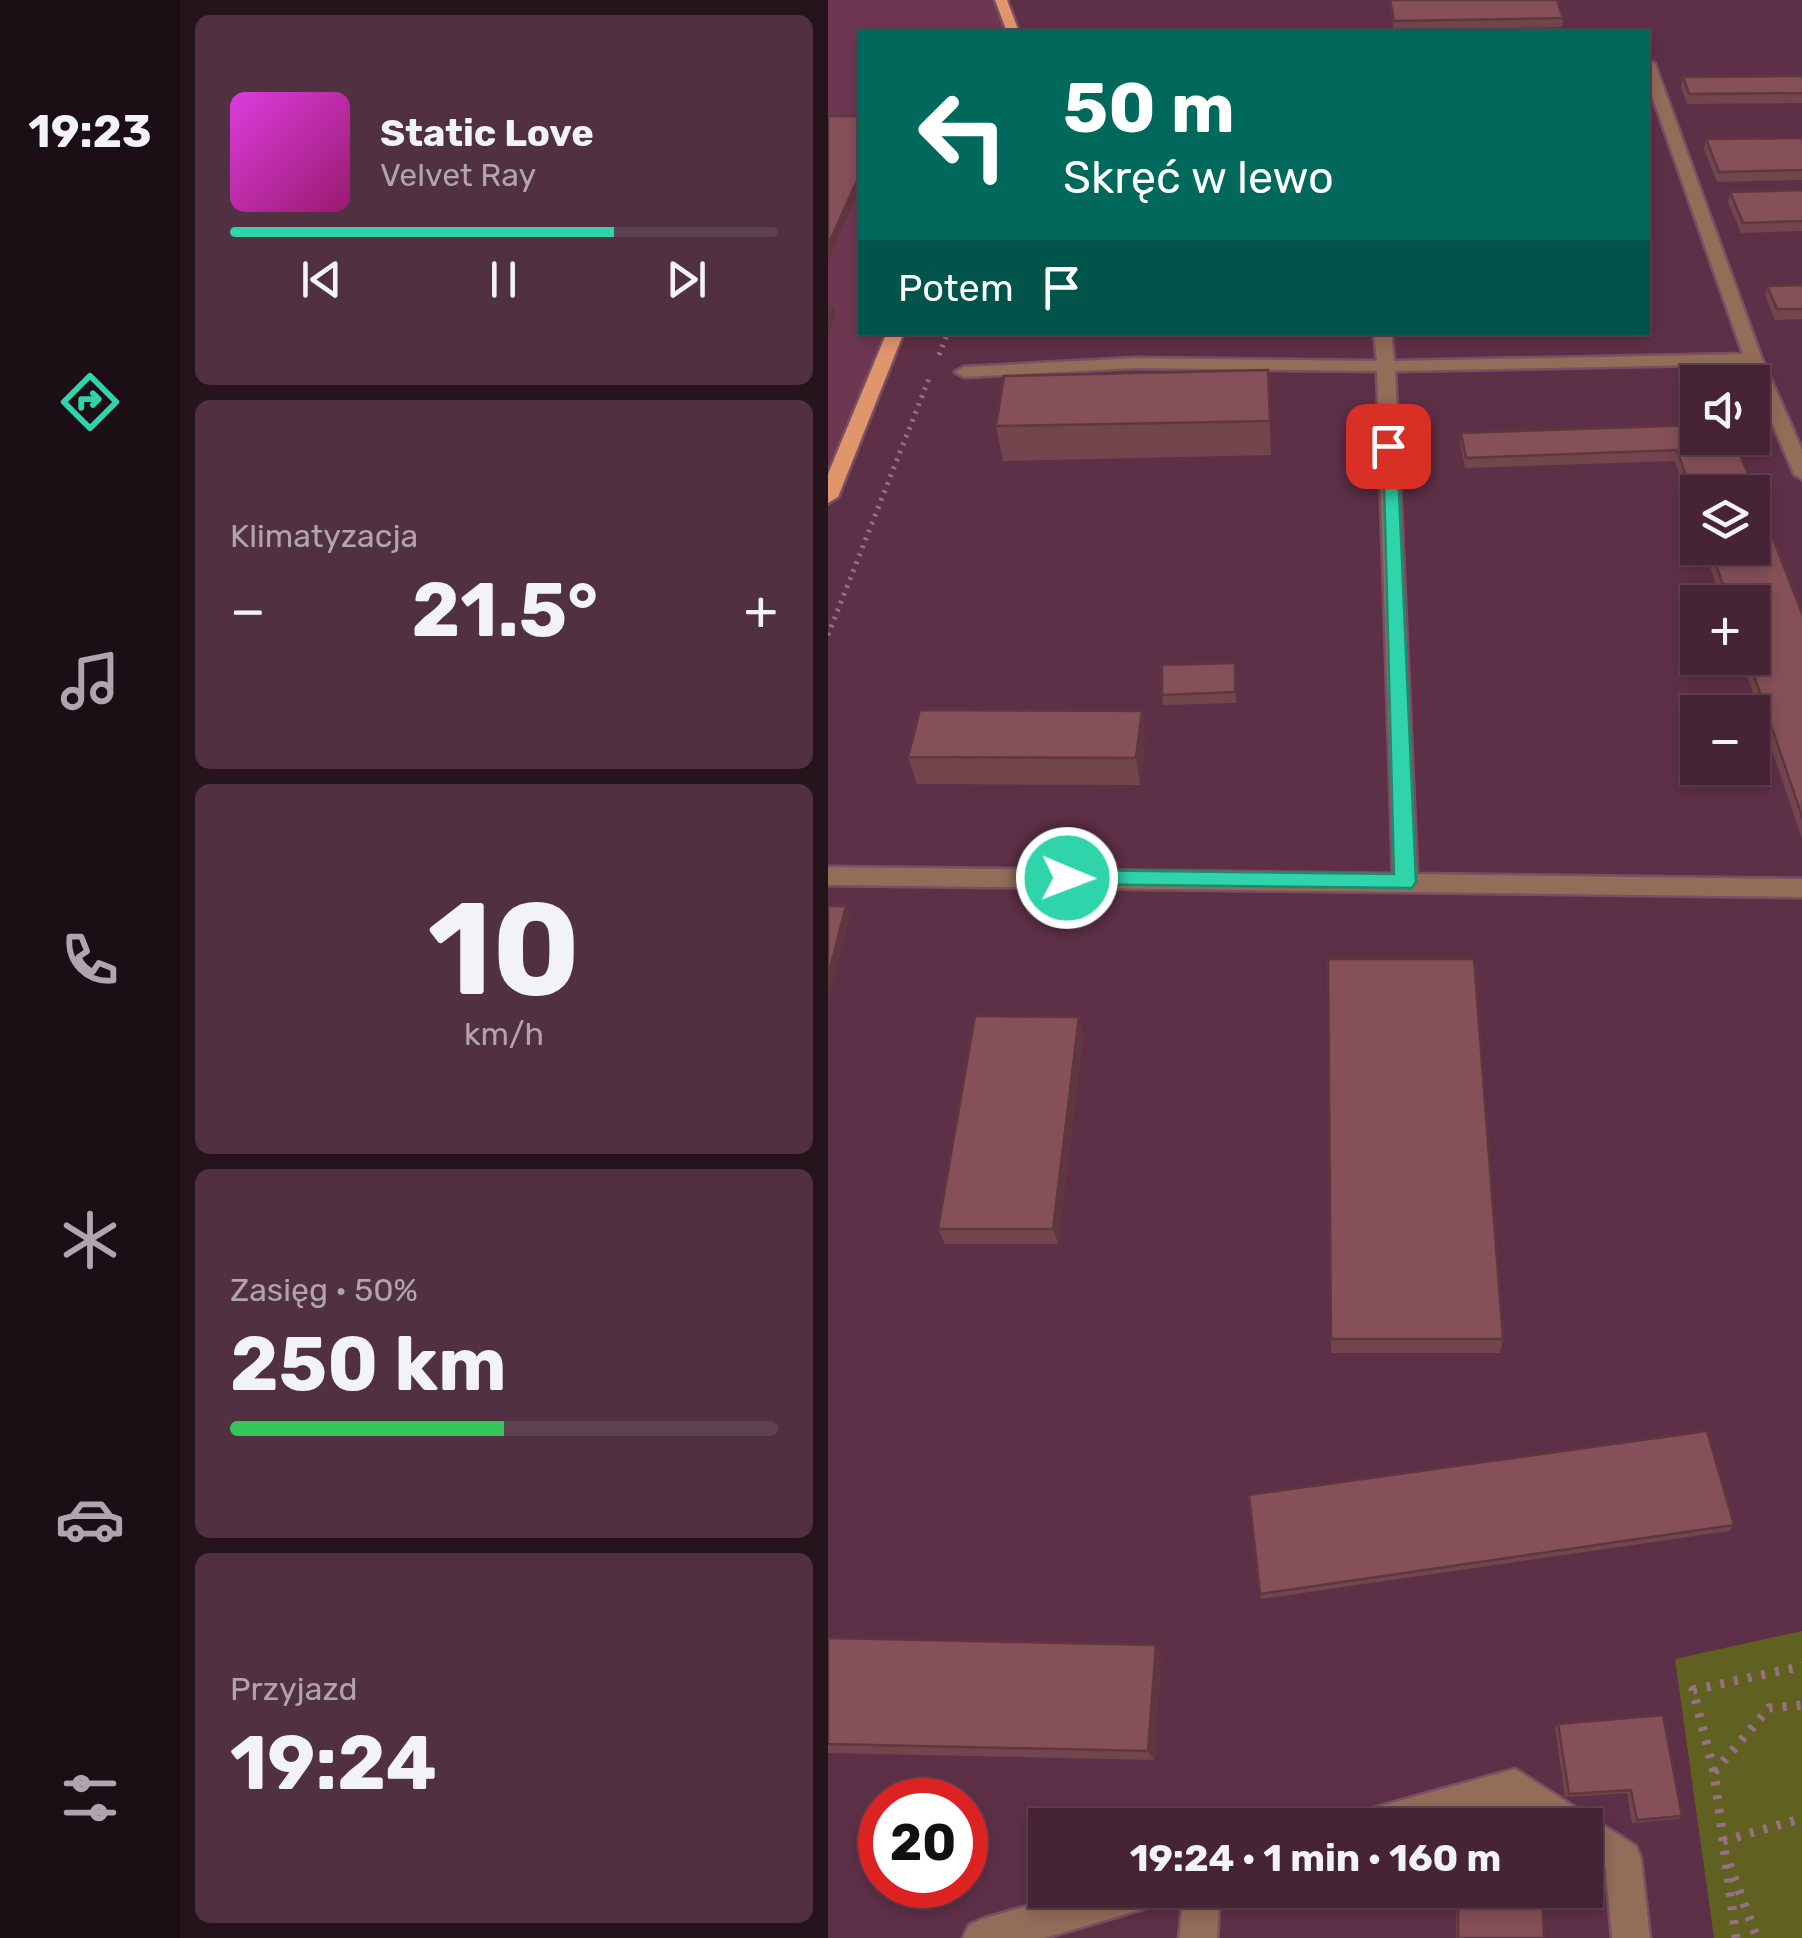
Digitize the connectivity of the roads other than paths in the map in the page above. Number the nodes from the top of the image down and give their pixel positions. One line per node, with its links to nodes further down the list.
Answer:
1 (1002, 0): 2 (main road)
2 (1011, 30)
3 (1650, 70): 6 (lane)
4 (895, 335): 10 (main road)
5 (1382, 335): 7 (lane)
6 (1752, 358): 7 (lane); 9 (lane)
7 (1386, 366): 8 (lane); 12 (lane)
8 (964, 372)
9 (1802, 474)
10 (828, 497)
11 (828, 876): 12 (lane)
12 (1405, 882): 13 (lane)
13 (1802, 888)
14 (1439, 1808): 15 (lane)
15 (1546, 1808)
16 (1603, 1845): 21 (lane)
17 (1084, 1908): 19 (lane)
18 (1200, 1908): 20 (lane)
19 (982, 1938)
20 (1198, 1938)
21 (1632, 1938)

